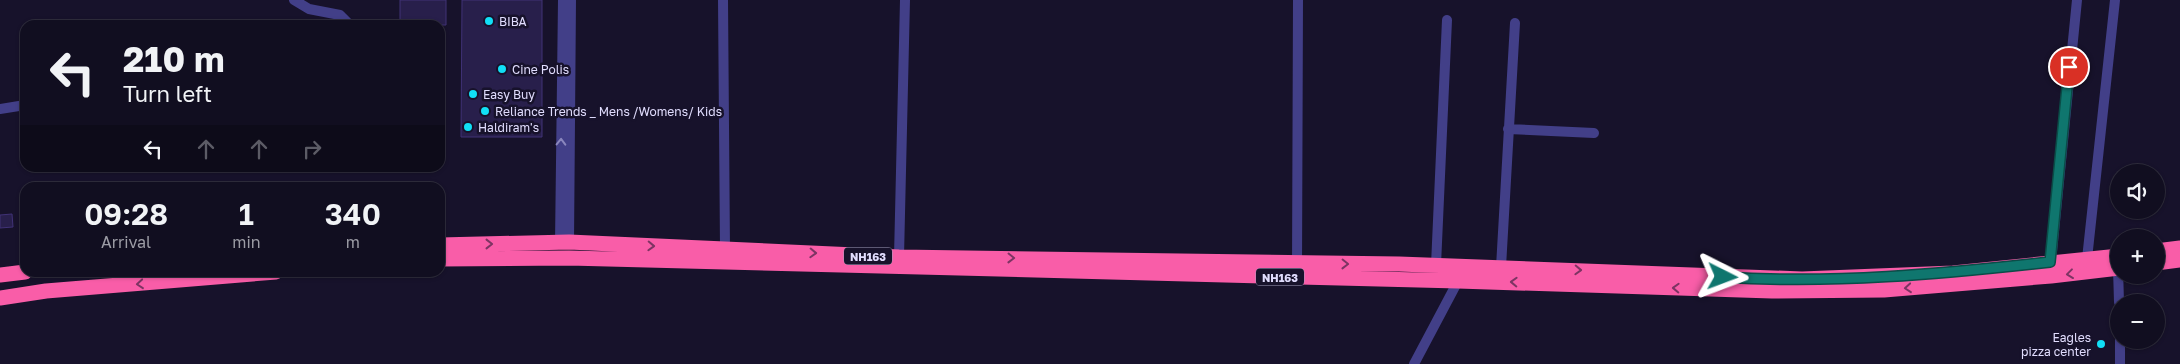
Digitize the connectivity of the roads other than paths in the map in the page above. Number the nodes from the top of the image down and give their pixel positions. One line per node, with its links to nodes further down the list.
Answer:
1 (294, 0): 9 (street)
2 (563, 0): 16 (street, one-way to 2)
3 (571, 0): 16 (street)
4 (723, 0): 19 (street)
5 (905, 0): 21 (street)
6 (1298, 0): 31 (street)
7 (2077, 0): 26 (street)
8 (2115, 0): 24 (street)
9 (345, 20)
10 (1447, 20): 28 (street)
11 (1514, 23): 14 (street)
12 (20, 106): 13 (street)
13 (0, 109)
14 (1508, 129): 15 (street); 29 (street)
15 (1594, 133)
16 (565, 243): 17 (highway, NH163, one-way to 16); 19 (highway, NH163, one-way to 19)
17 (445, 245)
18 (2180, 248): 20 (highway)
19 (725, 249): 21 (highway, NH163, one-way to 21)
20 (2165, 250)
21 (899, 257): 31 (highway, NH163, one-way to 31)
22 (2110, 257): 24 (highway, NH163)
23 (445, 259): 31 (highway, NH163)
24 (2087, 259): 26 (highway, NH163)
25 (2180, 260): 27 (highway)
26 (2050, 262): 36 (highway, NH163)
27 (2165, 262)
28 (1436, 265): 31 (highway, NH163, one-way to 28); 33 (highway, NH163)
29 (1501, 267): 33 (highway, NH163); 36 (highway, NH163, one-way to 36)
30 (2110, 268): 36 (highway, NH163, one-way to 36)
31 (1297, 270): 33 (highway, NH163)
32 (20, 272): 34 (highway)
33 (1459, 273): 36 (highway, NH163, one-way to 33); 39 (street)
34 (1, 274)
35 (215, 277): 37 (highway, one-way to 37)
36 (1953, 278)
37 (0, 298)
38 (2120, 349): 40 (street)
39 (1414, 364)
40 (2120, 364)

